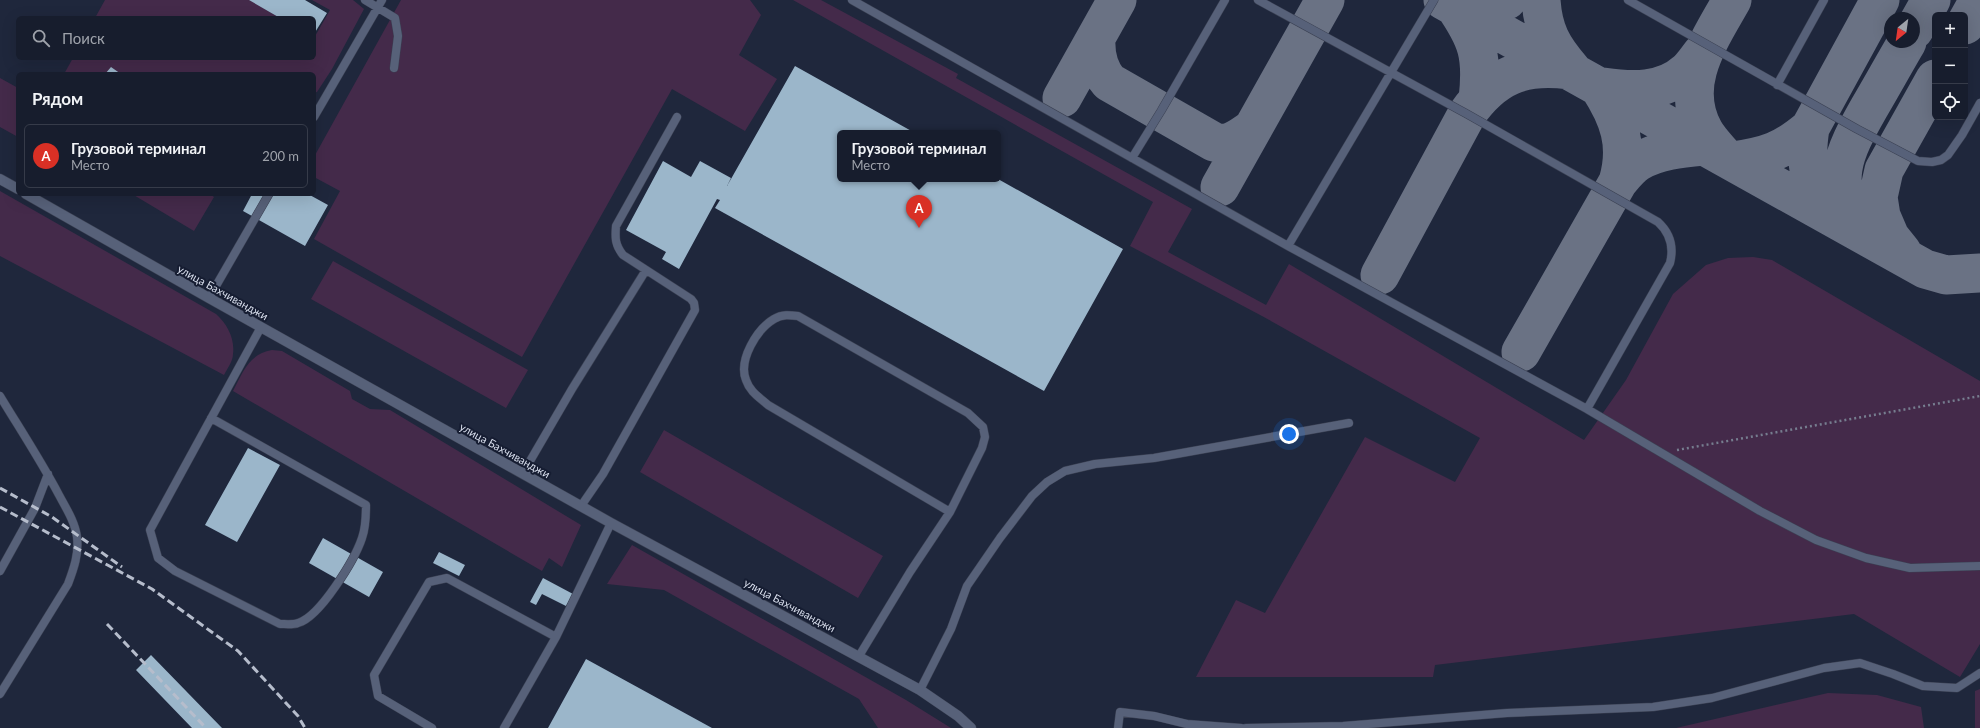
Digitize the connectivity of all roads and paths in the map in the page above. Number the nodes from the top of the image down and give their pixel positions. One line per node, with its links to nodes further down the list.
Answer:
1 (365, 0): 9 (lane)
2 (382, 0): 9 (lane)
3 (852, 0): 16 (lane)
4 (1225, 0): 16 (lane)
5 (1258, 0): 11 (lane)
6 (1434, 0): 11 (lane)
7 (1824, 0): 12 (lane)
8 (1631, 1): 12 (lane)
9 (377, 8): 10 (lane); 14 (lane)
10 (394, 68)
11 (1391, 74): 21 (lane); 27 (lane)
12 (1777, 85): 13 (lane)
13 (1980, 103)
14 (316, 114)
15 (677, 117): 22 (lane)
16 (1132, 158): 21 (lane)
17 (0, 179): 18 (street)
18 (16, 188)
19 (30, 196): 23 (street, улица Бахчиванджи)
20 (268, 196): 23 (lane)
21 (1288, 246): 27 (lane)
22 (646, 270): 31 (lane); 33 (lane)
23 (209, 298): 24 (street, улица Бахчиванджи)
24 (261, 327): 28 (lane); 31 (street, улица Бахчиванджи)
25 (0, 396): 32 (lane)
26 (1980, 396): 30 (path)
27 (1587, 409): 30 (lane)
28 (211, 418): 28 (lane)
29 (1349, 423): 41 (lane)
30 (1662, 452): 36 (lane)
31 (523, 473): 33 (street, улица Бахчиванджи)
32 (48, 474): 37 (lane); 42 (lane)
33 (581, 506): 35 (street, улица Бахчиванджи)
34 (950, 512): 34 (lane); 39 (lane)
35 (611, 523): 38 (lane); 39 (street, улица Бахчиванджи)
36 (1980, 566)
37 (0, 570)
38 (556, 637): 43 (lane); 44 (lane)
39 (859, 656): 41 (street, улица Бахчиванджи)
40 (1980, 673): 48 (lane)
41 (920, 690): 45 (street, улица Бахчиванджи)
42 (0, 694)
43 (432, 728)
44 (504, 728)
45 (971, 728)
46 (1118, 728): 47 (lane)
47 (1242, 728)
48 (1246, 728)

